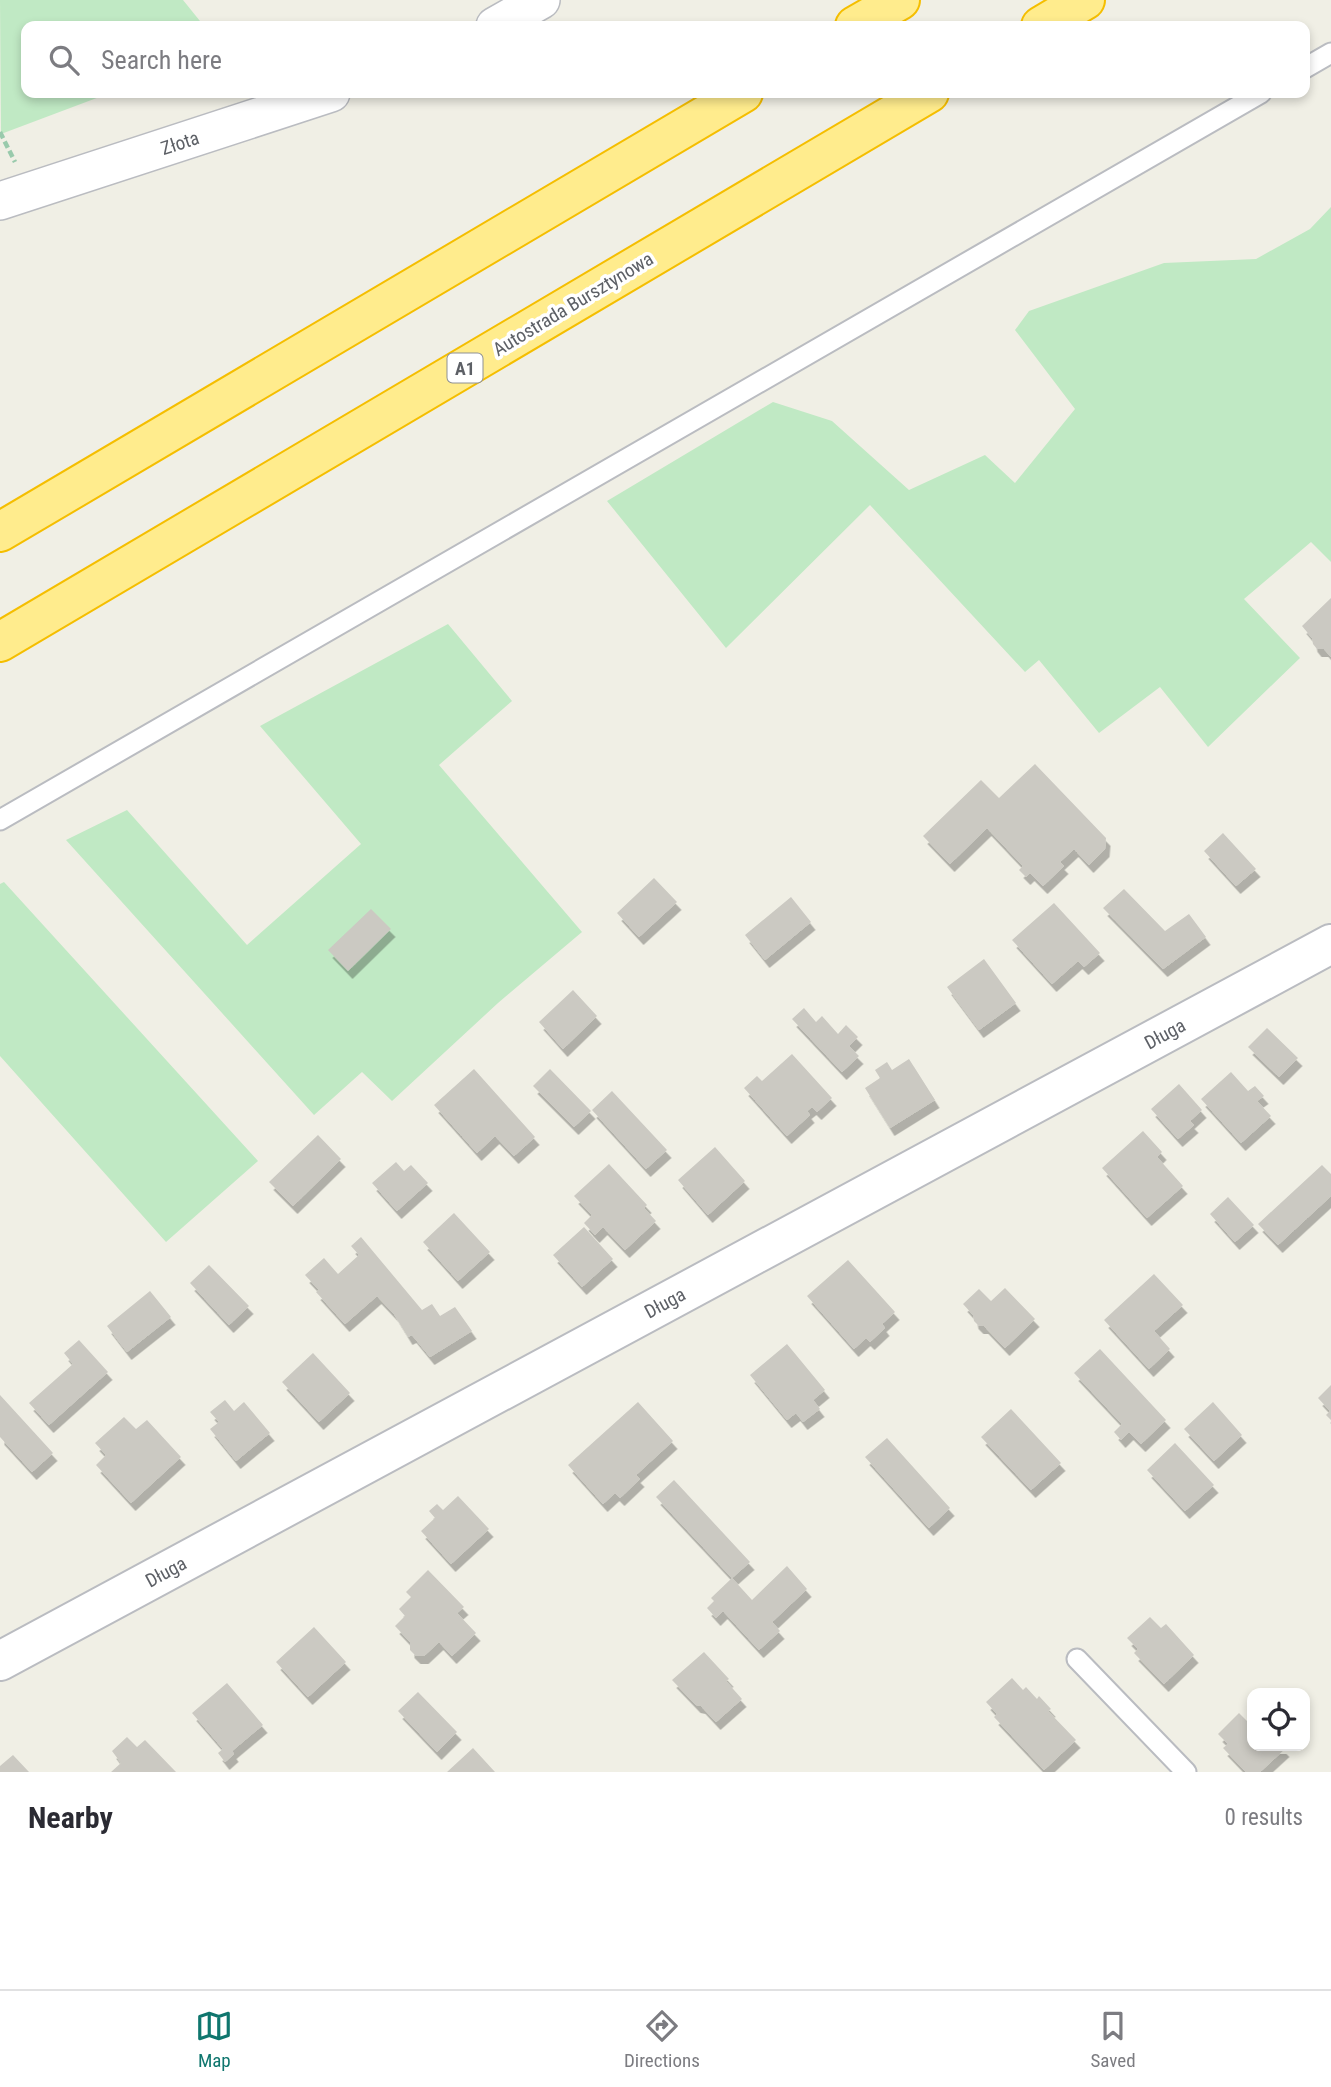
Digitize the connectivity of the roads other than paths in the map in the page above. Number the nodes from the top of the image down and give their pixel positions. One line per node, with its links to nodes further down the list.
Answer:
1 (541, 0): 4 (street)
2 (900, 0): 5 (highway)
3 (1085, 0): 6 (highway)
4 (504, 21)
5 (864, 21)
6 (1049, 21)
7 (1331, 53): 8 (lane)
8 (1310, 65)
9 (316, 98): 13 (street, Złota)
10 (735, 98): 14 (highway)
11 (921, 98): 15 (highway, Autostrada Bursztynowa / A1)
12 (1252, 98): 16 (lane)
13 (14, 196)
14 (0, 532)
15 (0, 642)
16 (0, 820)
17 (1331, 944): 19 (street, Długa)
18 (1077, 1658): 20 (lane)
19 (0, 1661)
20 (1186, 1772)

